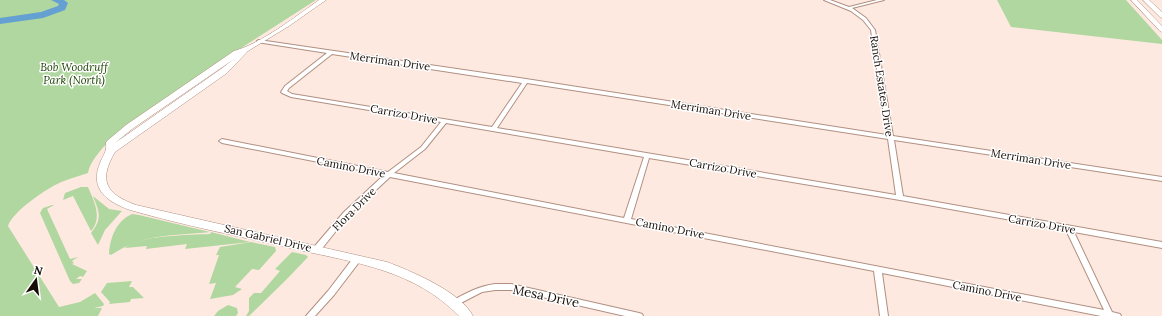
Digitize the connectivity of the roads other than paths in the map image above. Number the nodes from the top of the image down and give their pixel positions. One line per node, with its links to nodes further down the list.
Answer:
1 (322, 0): 9 (street, San Gabriel Drive)
2 (826, 0): 6 (street, Ranch Estates Drive)
3 (882, 0): 6 (street)
4 (1134, 0): 8 (street)
5 (1146, 0): 7 (street)
6 (849, 8): 14 (street, Ranch Estates Drive)
7 (1162, 16)
8 (1162, 30)
9 (259, 41): 10 (street, Merriman Drive); 23 (street, San Gabriel Drive)
10 (331, 52): 11 (street, Merriman Drive); 12 (street, Carrizo Drive)
11 (526, 81): 13 (street); 14 (street, Merriman Drive)
12 (445, 121): 13 (street, Carrizo Drive); 17 (street, Flora Drive)
13 (494, 128): 16 (street, Carrizo Drive)
14 (891, 137): 18 (street, Merriman Drive); 19 (street, Ranch Estates Drive)
15 (222, 141): 17 (street, Camino Drive)
16 (647, 155): 19 (street, Carrizo Drive); 20 (street)
17 (388, 175): 20 (street, Camino Drive); 23 (street, Flora Drive)
18 (1162, 179)
19 (900, 198): 21 (street, Carrizo Drive)
20 (628, 220): 25 (street, Camino Drive)
21 (1069, 229): 22 (street, Carrizo Drive); 27 (street)
22 (1162, 245)
23 (316, 249): 24 (street, San Gabriel Drive)
24 (357, 259): 26 (street, San Gabriel Drive); 28 (street)
25 (878, 270): 27 (street, Camino Drive); 31 (street)
26 (455, 303): 29 (street, San Gabriel Drive); 30 (street, Mesa Drive)
27 (1113, 315)
28 (310, 316)
29 (467, 316)
30 (639, 316)
31 (884, 316)

